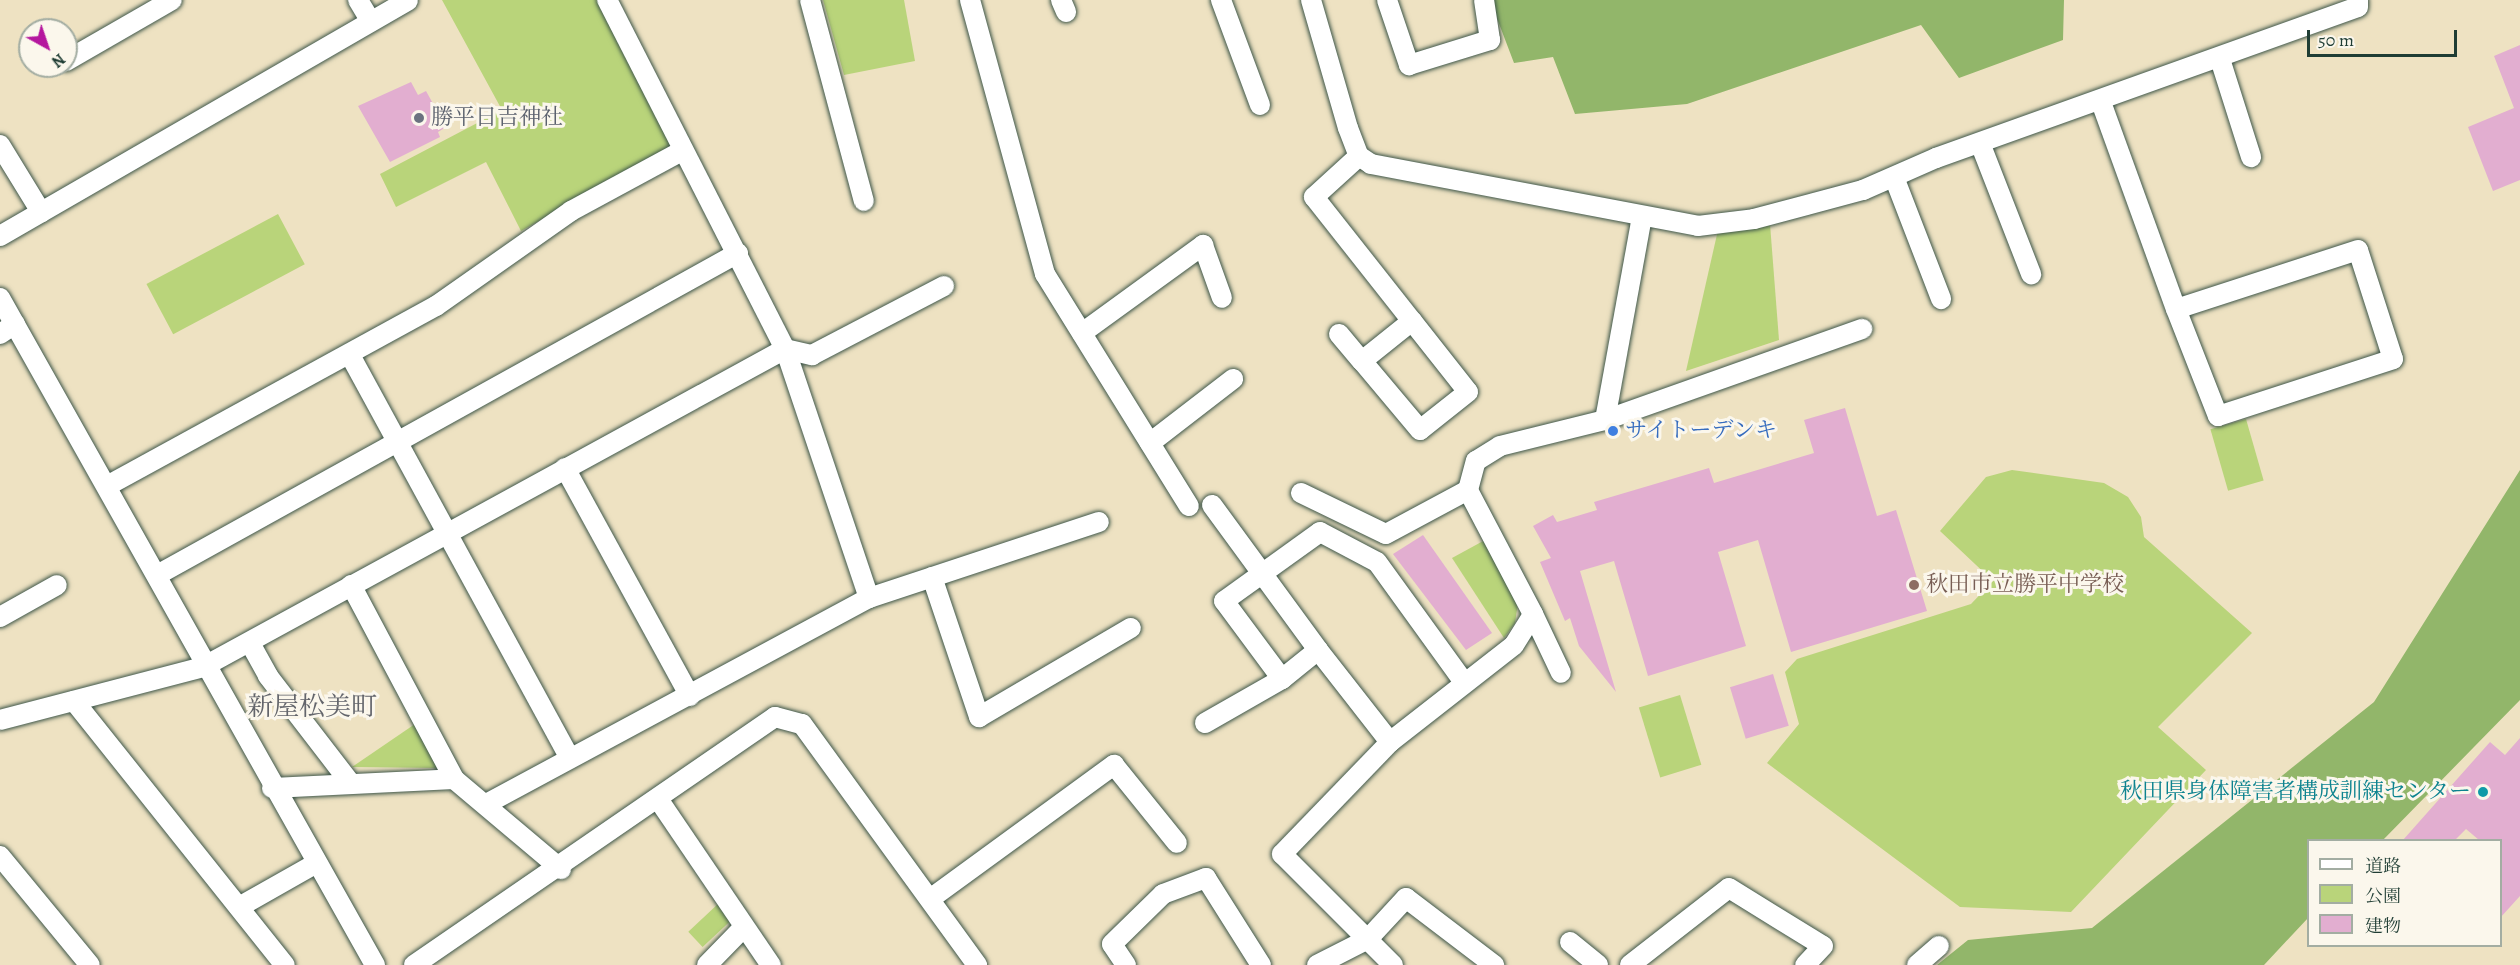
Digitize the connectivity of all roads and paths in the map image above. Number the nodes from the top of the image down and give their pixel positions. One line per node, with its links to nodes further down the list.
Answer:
1 (172, 0): 13 (street)
2 (358, 0): 12 (street)
3 (408, 0): 12 (street)
4 (607, 0): 19 (street)
5 (810, 0): 23 (street)
6 (970, 0): 37 (street)
7 (1221, 0): 16 (street)
8 (1311, 0): 20 (street)
9 (1387, 0): 10 (street)
10 (1484, 0)
11 (2358, 0): 14 (street)
12 (370, 20): 24 (street)
13 (78, 54)
14 (2220, 59): 15 (street); 21 (street)
15 (2101, 102): 17 (street); 33 (street)
16 (1260, 105)
17 (1980, 143): 22 (street); 28 (street)
18 (0, 145): 24 (street)
19 (682, 151): 27 (street); 40 (street)
20 (1359, 156): 25 (street); 34 (street)
21 (2251, 157)
22 (1894, 177): 25 (street); 32 (street)
23 (864, 201)
24 (41, 212): 26 (street)
25 (1642, 216): 43 (street)
26 (0, 236)
27 (738, 253): 39 (street); 44 (street)
28 (2031, 274)
29 (944, 286): 39 (street)
30 (0, 298): 35 (street)
31 (1222, 298): 37 (street)
32 (1941, 299)
33 (2176, 309): 33 (street)
34 (1412, 321): 41 (street); 41 (street)
35 (7, 329): 47 (street)
36 (1862, 329): 43 (street)
37 (1082, 333): 45 (street)
38 (1338, 334): 41 (street)
39 (785, 349): 46 (street); 59 (street)
40 (350, 354): 44 (street); 47 (street)
41 (1362, 362)
42 (1233, 379): 45 (street)
43 (1605, 420): 48 (street)
44 (398, 442): 53 (street); 54 (street)
45 (1150, 443): 51 (street)
46 (565, 468): 53 (street); 69 (street)
47 (107, 486): 54 (street)
48 (1468, 490): 49 (street); 60 (street)
49 (1301, 493)
50 (1212, 505): 55 (street)
51 (1189, 506)
52 (1099, 522): 56 (street)
53 (448, 533): 58 (street); 74 (street)
54 (159, 574): 65 (street)
55 (1261, 574): 64 (street); 67 (street); 68 (street)
56 (932, 577): 59 (street); 62 (street)
57 (57, 585): 61 (street)
58 (351, 585): 63 (street); 75 (street)
59 (869, 598): 69 (street)
60 (1533, 614): 66 (street); 68 (street)
61 (0, 617)
62 (1131, 628)
63 (249, 643): 65 (street); 76 (street)
64 (1318, 650): 67 (street); 73 (street)
65 (203, 667): 70 (street); 77 (street)
66 (1561, 673)
67 (1282, 679): 72 (street)
68 (1463, 681): 73 (street)
69 (690, 696): 74 (street)
70 (74, 702): 71 (street); 85 (street)
71 (0, 720)
72 (1205, 723)
73 (1390, 742): 87 (street)
74 (570, 758): 79 (street)
75 (454, 779): 76 (street); 79 (street)
76 (349, 781): 77 (street)
77 (272, 788): 82 (street)
78 (658, 799): 83 (street); 84 (street); 86 (street)
79 (488, 803): 83 (street)
80 (1177, 843): 84 (street)
81 (0, 856): 90 (street)
82 (315, 864): 85 (street); 92 (street)
83 (561, 869): 93 (street)
84 (930, 899): 96 (street)
85 (239, 907): 91 (street)
86 (744, 927): 94 (street); 95 (street)
87 (1368, 939): 99 (street); 100 (street); 101 (street)
88 (1570, 942): 102 (street)
89 (1939, 946): 105 (street)
90 (90, 965)
91 (285, 965)
92 (375, 965)
93 (414, 965)
94 (707, 965)
95 (771, 965)
96 (977, 965)
97 (1125, 965): 98 (street)
98 (1261, 965)
99 (1317, 965)
100 (1393, 965)
101 (1494, 965)
102 (1598, 965)
103 (1630, 965): 104 (street)
104 (1805, 965)
105 (1917, 965)

